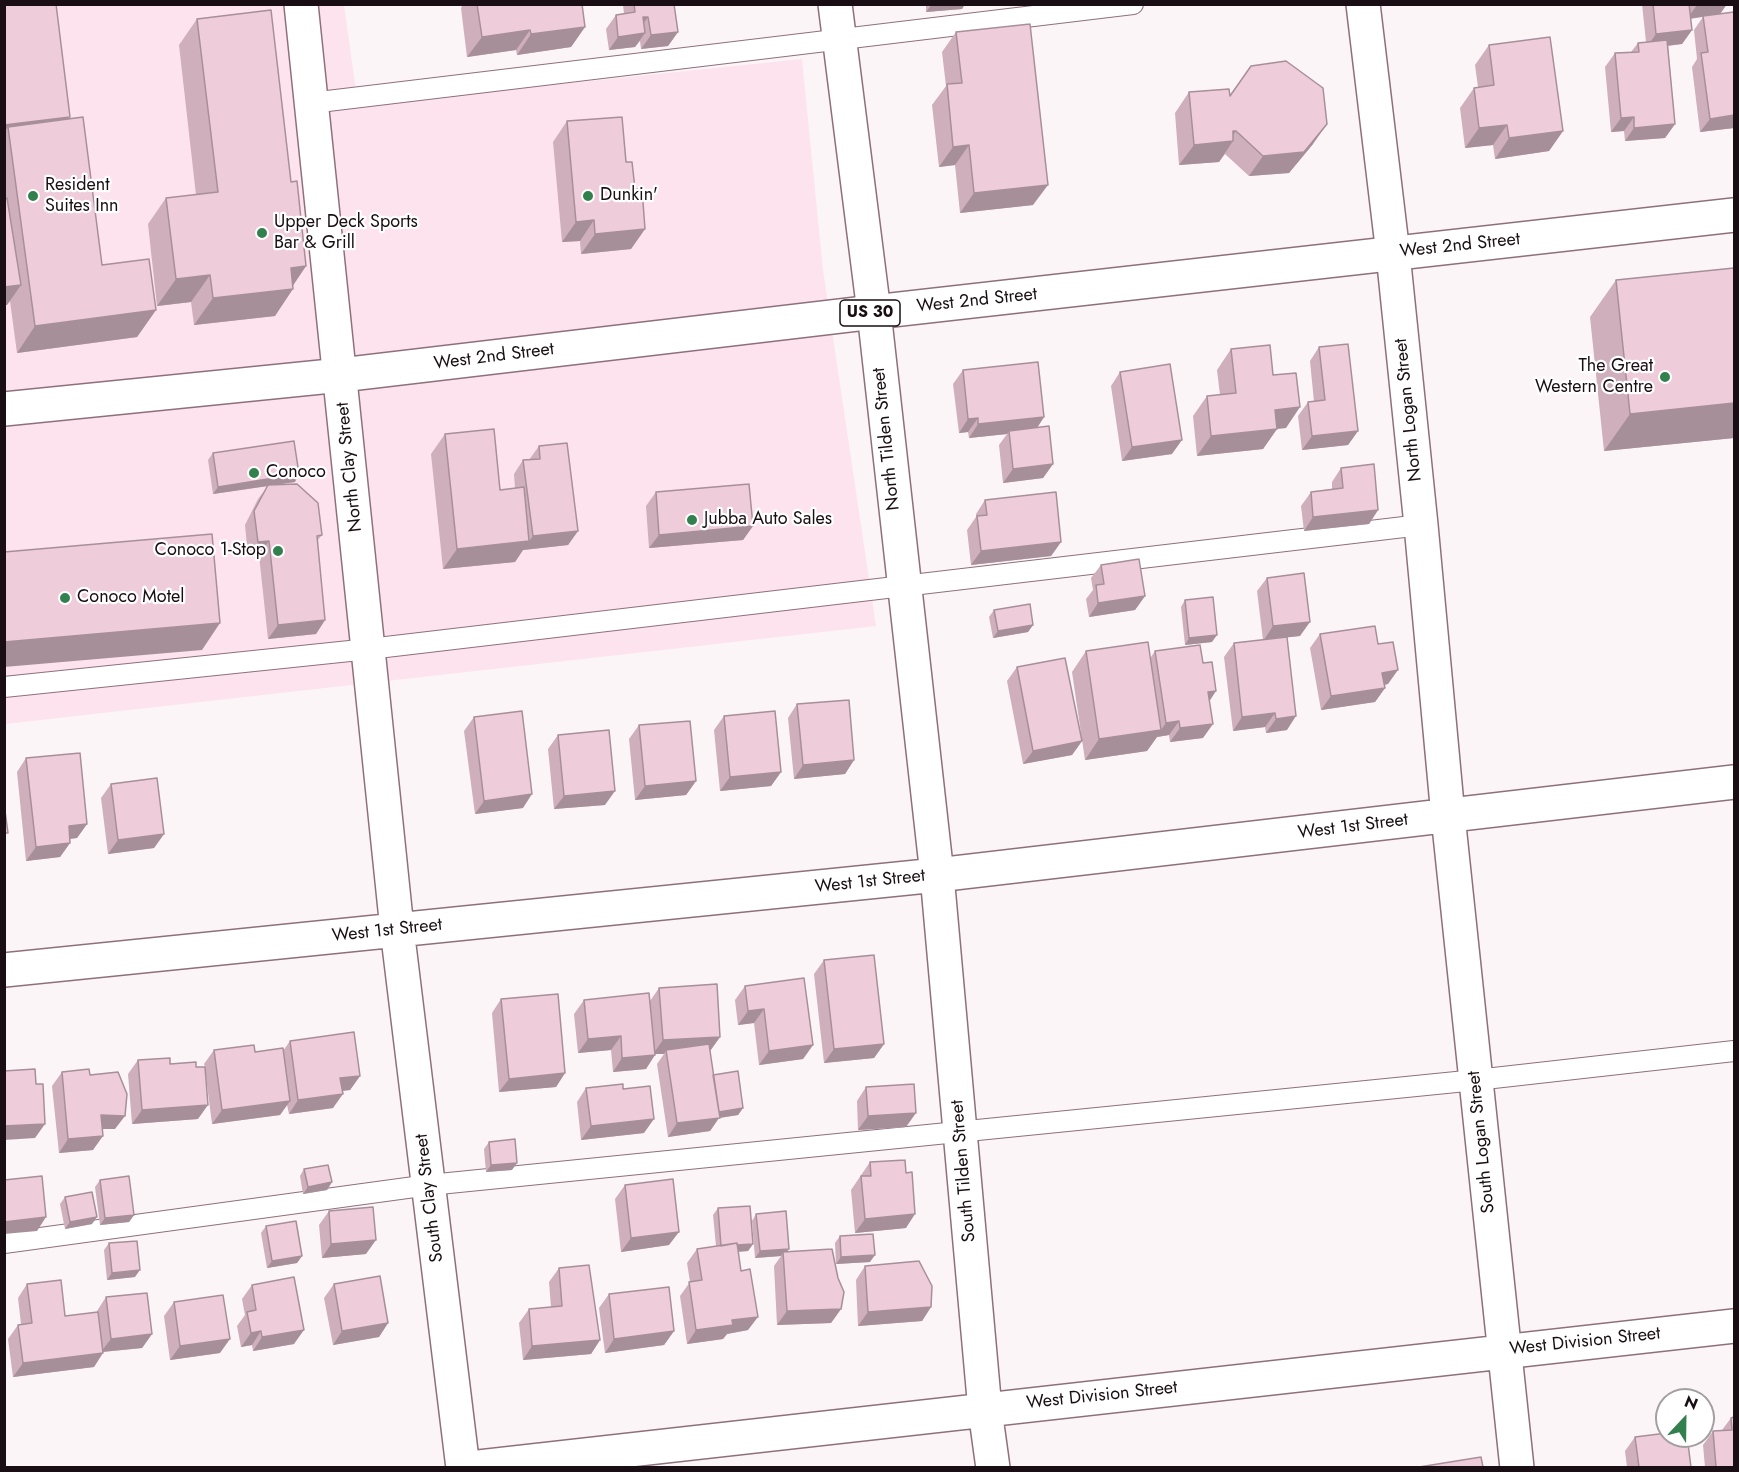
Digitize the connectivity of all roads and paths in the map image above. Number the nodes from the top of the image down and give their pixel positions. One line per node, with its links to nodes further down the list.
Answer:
1 (301, 4): 6 (main road, North Clay Street)
2 (835, 4): 5 (main road, North Tilden Street)
3 (1133, 4): 5 (lane)
4 (1363, 4): 8 (main road, North Logan Street)
5 (839, 40): 6 (lane); 9 (main road, North Tilden Street)
6 (311, 103): 10 (main road, North Clay Street)
7 (1734, 215): 8 (main road, West 2nd Street / US 30)
8 (1393, 254): 9 (main road, West 2nd Street / US 30); 12 (main road, North Logan Street)
9 (874, 312): 10 (main road, West 2nd Street / US 30); 13 (main road, North Tilden Street)
10 (341, 375): 11 (main road, West 2nd Street / US 30); 14 (main road, North Clay Street)
11 (4, 409)
12 (1421, 525): 13 (lane); 17 (main road, North Logan Street)
13 (904, 586): 14 (lane); 18 (main road, North Tilden Street)
14 (369, 649): 15 (lane); 19 (main road, North Clay Street)
15 (4, 687)
16 (1734, 782): 17 (main road, West 1st Street)
17 (1448, 816): 18 (main road, West 1st Street); 22 (main road, South Logan Street)
18 (938, 875): 19 (main road, West 1st Street); 23 (main road, South Tilden Street)
19 (397, 929): 20 (main road, West 1st Street); 24 (main road, South Clay Street)
20 (4, 970)
21 (1734, 1051): 22 (lane)
22 (1476, 1080): 23 (lane); 27 (main road, South Logan Street)
23 (961, 1131): 24 (lane); 28 (main road, South Tilden Street)
24 (429, 1185): 25 (lane); 29 (main road, South Clay Street)
25 (4, 1243)
26 (1734, 1326): 27 (main road, West Division Street)
27 (1504, 1352): 28 (main road, West Division Street); 32 (main road, South Logan Street)
28 (986, 1410): 30 (main road, West Division Street); 31 (main road, South Tilden Street)
29 (463, 1467)
30 (470, 1467)
31 (993, 1467)
32 (1517, 1467)

